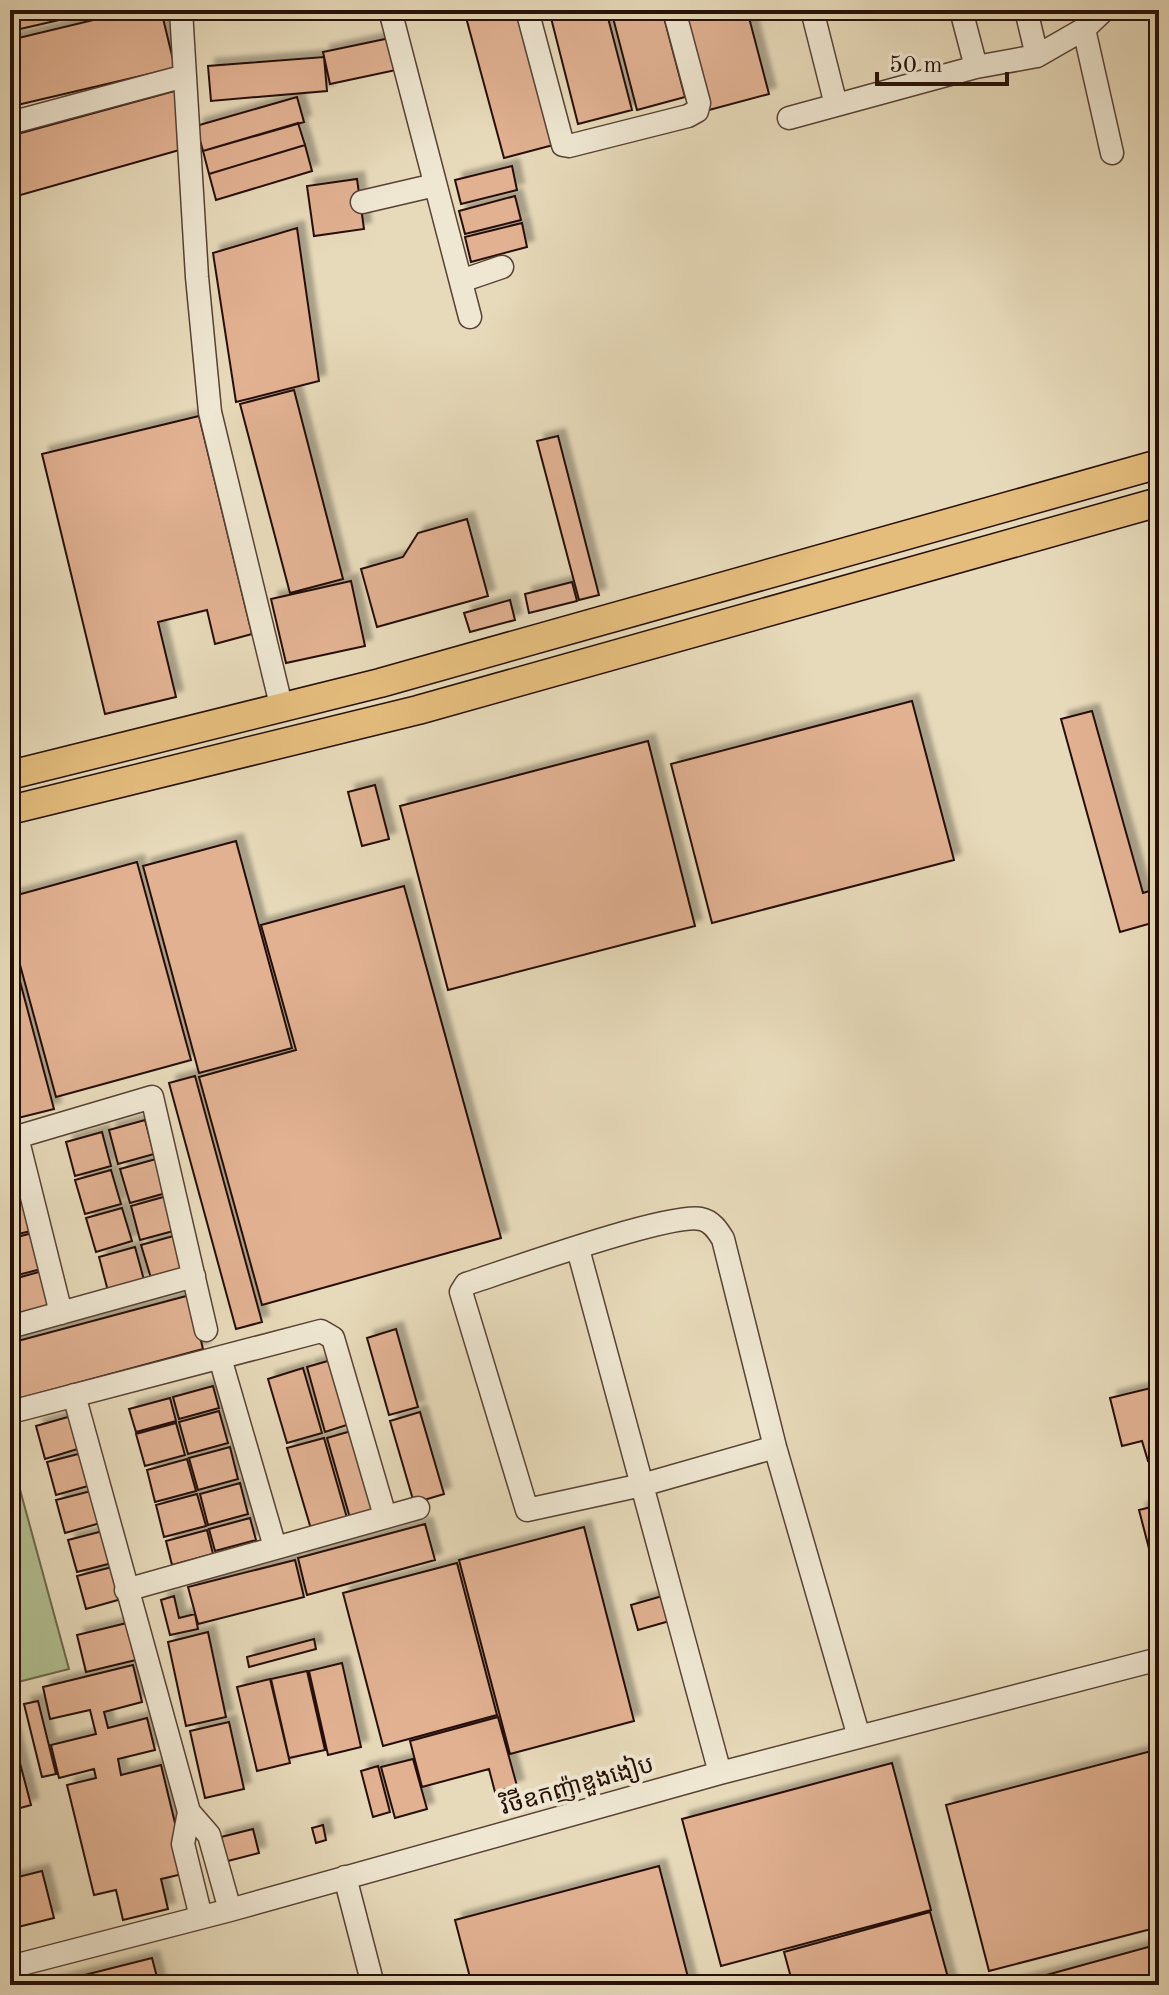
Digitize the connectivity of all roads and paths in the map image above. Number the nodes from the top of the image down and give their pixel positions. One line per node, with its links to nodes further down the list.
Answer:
1 (181, 10): 12 (street)
2 (390, 10): 17 (street)
3 (527, 10): 4 (street)
4 (674, 10)
5 (812, 10): 13 (street)
6 (961, 10): 11 (street)
7 (1026, 10): 10 (street)
8 (1104, 10): 9 (street)
9 (1084, 29): 10 (street); 16 (street)
10 (1037, 56): 11 (street)
11 (976, 67): 13 (street)
12 (185, 76): 15 (street); 24 (street)
13 (836, 105): 14 (street)
14 (789, 118)
15 (10, 123)
16 (1112, 153)
17 (435, 185): 18 (street); 20 (street)
18 (362, 202)
19 (502, 267): 20 (street)
20 (461, 281): 21 (street)
21 (470, 317)
22 (1159, 464): 24 (main road)
23 (1159, 502): 26 (main road)
24 (282, 709): 25 (main road)
25 (10, 775)
26 (10, 810)
27 (14, 1138): 29 (street); 30 (street)
28 (578, 1249): 36 (street); 37 (street); 37 (street)
29 (194, 1276): 30 (street); 32 (street)
30 (61, 1313): 31 (street)
31 (10, 1327)
32 (206, 1330)
33 (220, 1358): 34 (street); 39 (street); 40 (street)
34 (74, 1395): 35 (street); 41 (street)
35 (11, 1412)
36 (775, 1447): 37 (street); 43 (street)
37 (642, 1485): 44 (street)
38 (418, 1508): 39 (street)
39 (385, 1516): 40 (street)
40 (275, 1547): 41 (street)
41 (126, 1590): 45 (street)
42 (1159, 1659): 43 (street, វិថីឧកញ៉ាឌួងងៀប)
43 (859, 1737): 44 (street, វិថីឧកញ៉ាឌួងងៀប)
44 (720, 1773): 46 (street, វិថីឧកញ៉ាឌួងងៀប)
45 (189, 1812): 47 (street); 48 (street)
46 (345, 1877): 47 (street, វិថីឧកញ៉ាឌួងងៀប); 50 (street)
47 (230, 1910): 48 (street, វិថីឧកញ៉ាឌួងងៀប)
48 (201, 1917): 49 (street, វិថីឧកញ៉ាឌួងងៀប)
49 (10, 1967)
50 (373, 1985)

